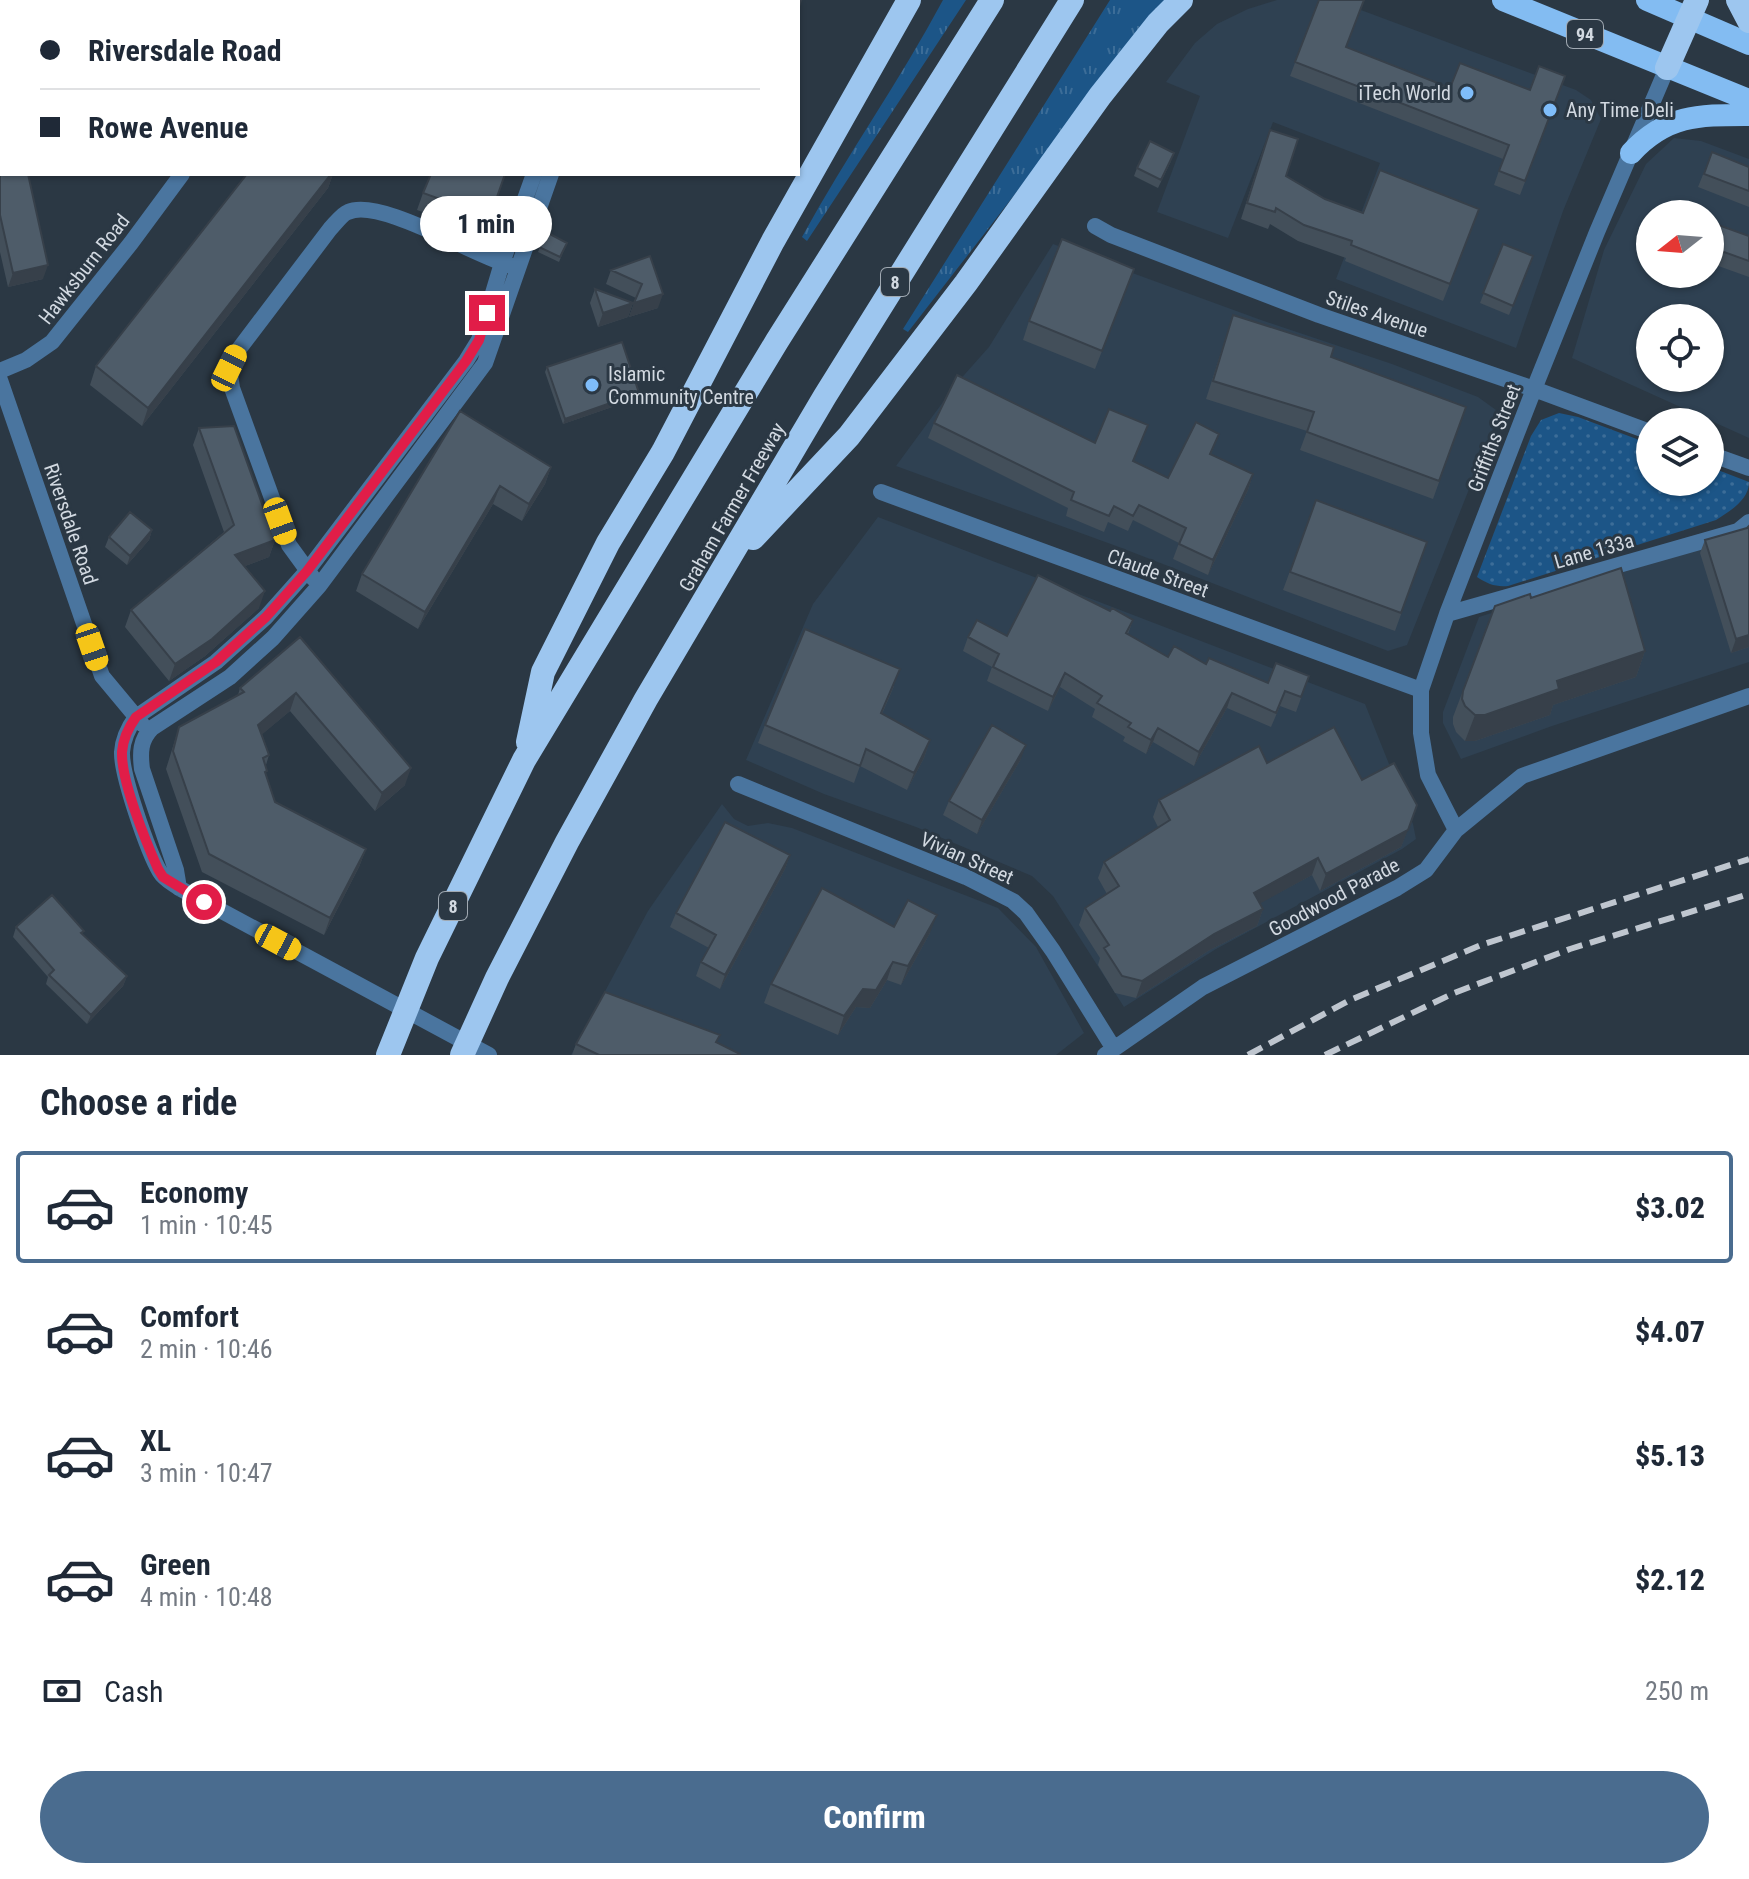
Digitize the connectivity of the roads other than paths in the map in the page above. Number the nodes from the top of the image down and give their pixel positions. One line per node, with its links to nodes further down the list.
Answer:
1 (901, 0): 11 (highway)
2 (909, 0): 11 (highway)
3 (992, 0): 38 (highway, 8)
4 (1072, 0): 30 (highway, Graham Farmer Freeway / 8)
5 (1181, 0): 30 (highway)
6 (1503, 0): 13 (highway, 94)
7 (1647, 0): 9 (highway)
8 (1738, 0): 10 (highway)
9 (1693, 9): 12 (highway); 13 (highway)
10 (1749, 21)
11 (891, 31): 38 (highway)
12 (1749, 44)
13 (1667, 68): 14 (highway, 94); 16 (street, Griffiths Street)
14 (1749, 100)
15 (1749, 115): 16 (highway)
16 (1631, 153): 24 (street, Griffiths Street)
17 (181, 176): 22 (street, Hawksburn Road)
18 (533, 176): 21 (street)
19 (550, 176): 21 (street)
20 (1095, 226): 24 (street, Stiles Avenue)
21 (510, 265): 31 (street); 31 (street); 32 (street)
22 (0, 371)
23 (0, 380): 36 (street, Riversdale Road)
24 (1534, 389): 25 (street, Stiles Avenue); 33 (street, Griffiths Street)
25 (1636, 427)
26 (1724, 459): 27 (street)
27 (1749, 468)
28 (881, 492): 34 (street, Claude Street)
29 (1749, 522): 33 (street, Lane 133a)
30 (724, 569): 44 (highway, Graham Farmer Freeway / 8)
31 (307, 571): 32 (street); 36 (street)
32 (319, 586): 37 (street)
33 (1447, 614): 34 (street, Griffiths Street)
34 (1421, 690): 40 (street, Griffiths Street)
35 (1749, 696): 40 (street, Goodwood Parade)
36 (136, 717): 37 (street, Riversdale Road); 41 (street)
37 (148, 732): 41 (street)
38 (524, 760): 43 (highway, 8)
39 (738, 784): 42 (street, Vivian Street)
40 (1456, 830): 42 (street, Goodwood Parade)
41 (179, 888): 45 (street)
42 (1110, 1052)
43 (388, 1055)
44 (462, 1055)
45 (489, 1055)

